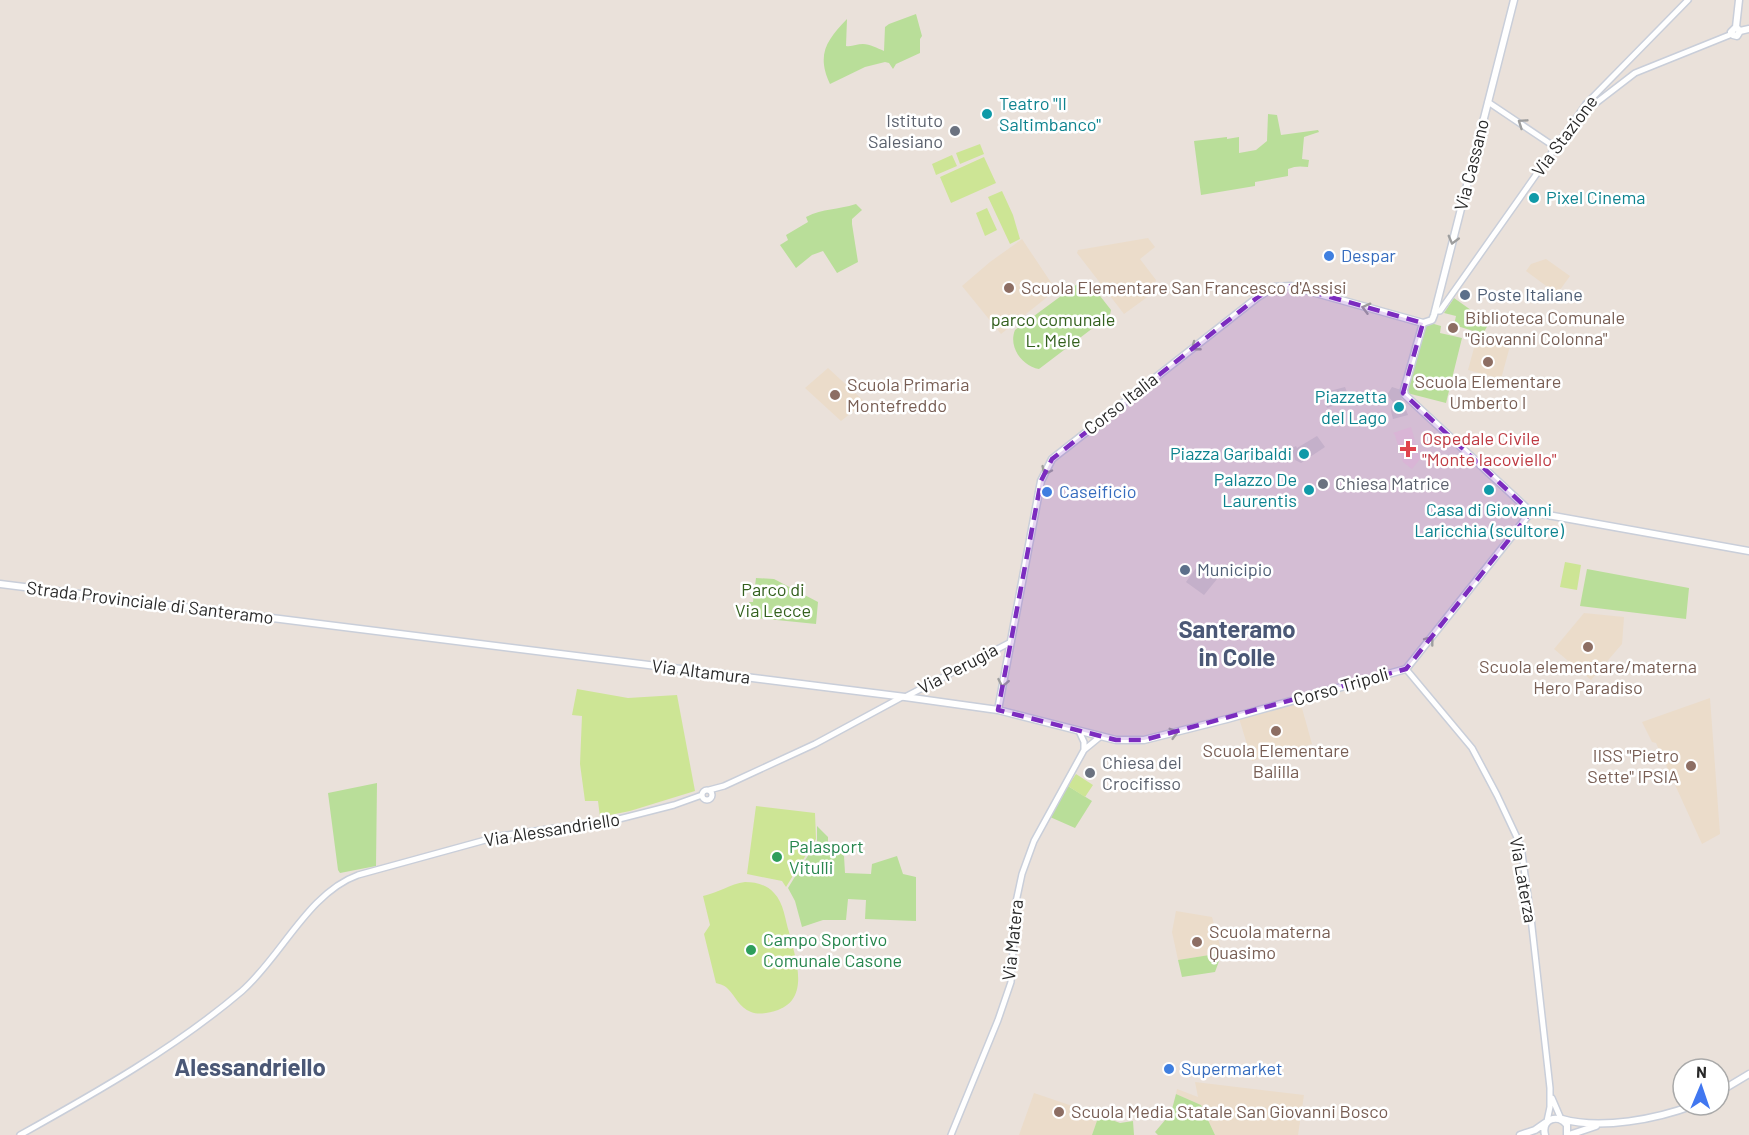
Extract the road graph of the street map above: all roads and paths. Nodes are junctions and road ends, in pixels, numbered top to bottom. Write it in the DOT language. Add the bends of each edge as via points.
graph roads {
  1 [pos="1514,0"];
  2 [pos="1688,0"];
  3 [pos="1739,0"];
  4 [pos="1738,29"];
  5 [pos="1749,29"];
  6 [pos="1732,34"];
  7 [pos="1488,102"];
  8 [pos="1586,104"];
  9 [pos="1555,147"];
  10 [pos="1435,311"];
  11 [pos="1423,323"];
  12 [pos="1530,512"];
  13 [pos="1749,551"];
  14 [pos="0,584"];
  15 [pos="299,622"];
  16 [pos="1011,642"];
  17 [pos="1407,669"];
  18 [pos="903,697"];
  19 [pos="998,710"];
  20 [pos="1079,731"];
  21 [pos="1092,734"];
  22 [pos="1101,736"];
  23 [pos="1084,749"];
  24 [pos="711,793"];
  25 [pos="702,796"];
  26 [pos="1749,1074"];
  27 [pos="1731,1085"];
  28 [pos="1550,1088"];
  29 [pos="1671,1112"];
  30 [pos="1562,1119"];
  31 [pos="1546,1122"];
  32 [pos="1611,1123"];
  33 [pos="20,1135"];
  34 [pos="951,1135"];
  35 [pos="1520,1135"];
  36 [pos="1545,1135"];
  37 [pos="1568,1135"];
  1 -- 7 [label="main road, Via Cassano"];
  2 -- 8 [label="street, Via Stazione"];
  3 -- 4 [label="main road"];
  4 -- 5 [label="main road"];
  4 -- 6 [label="main road" via="1737,36"];
  6 -- 8 [label="street" via="1635,73 1596,103"];
  9 -- 7 [label="street, one-way"];
  7 -- 10 [label="main road, Via Cassano, one-way"];
  8 -- 9 [label="street, Via Stazione"];
  9 -- 10 [label="street, Via Stazione" via="1440,311"];
  10 -- 11 [label="main road" via="1433,318"];
  11 -- 12 [label="main road" via="1404,390 1408,399"];
  11 -- 16 [label="main road, Corso Italia, one-way" via="1291,286 1274,287 1258,297 1052,459 1041,481"];
  12 -- 13 [label="main road"];
  17 -- 12 [label="main road, Corso Tripoli, one-way"];
  14 -- 15 [label="main road, Strada Provinciale di Santeramo"];
  15 -- 18 [label="main road, Via Altamura"];
  16 -- 18 [label="street, Via Perugia"];
  16 -- 19 [label="main road, Corso Italia, one-way"];
  22 -- 17 [label="main road, Corso Tripoli, one-way" via="1116,740 1164,736"];
  17 -- 28 [label="street, Via Laterza" via="1472,748 1521,846"];
  18 -- 19 [label="main road, Via Altamura"];
  18 -- 24 [label="street, Via Alessandriello"];
  19 -- 20 [label="main road, Via Altamura"];
  20 -- 21 [label="main road, Via Altamura"];
  20 -- 23 [label="street"];
  21 -- 22 [label="main road, Via Altamura"];
  21 -- 23 [label="street, Via Matera"];
  22 -- 23 [label="street"];
  23 -- 34 [label="street, Via Matera" via="1036,834 1024,867 1015,906 1011,982"];
  24 -- 25 [label="street, Via Alessandriello" via="705,791"];
  24 -- 25 [label="street, Via Alessandriello" via="709,800"];
  25 -- 33 [label="street, Via Alessandriello" via="606,822 493,838 346,880 319,903 254,979 226,1004 113,1083"];
  26 -- 27 [label="main road"];
  28 -- 30 [label="street"];
  28 -- 31 [label="street"];
  29 -- 32 [label="main road"];
  30 -- 31 [label="main road"];
  30 -- 32 [label="main road"];
  30 -- 37 [label="main road"];
  31 -- 35 [label="main road"];
  31 -- 36 [label="main road"];
  32 -- 37 [label="main road"];
}
